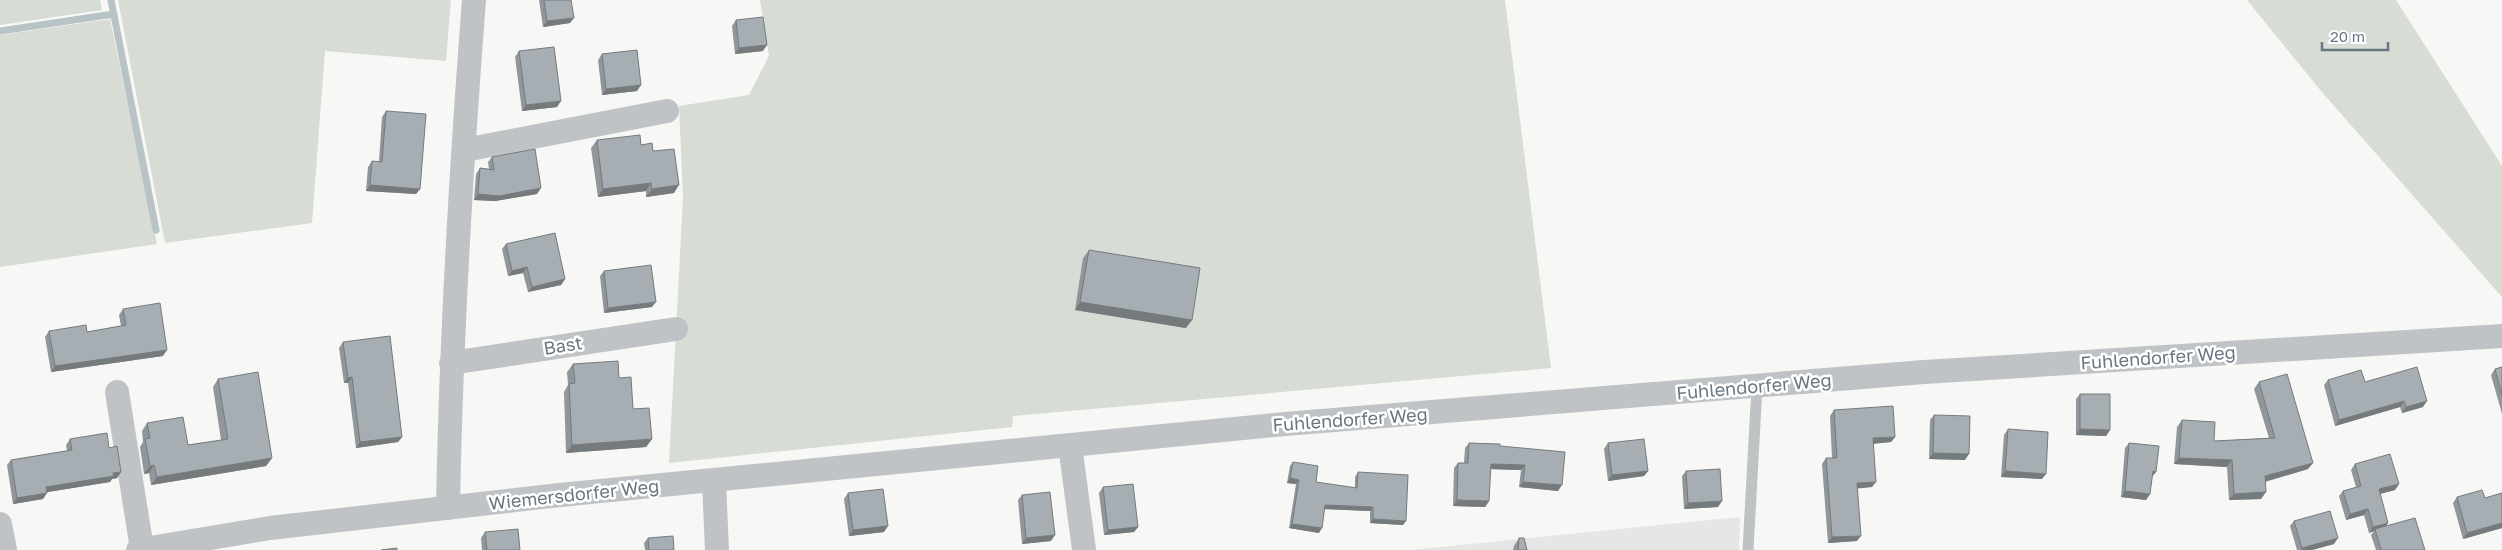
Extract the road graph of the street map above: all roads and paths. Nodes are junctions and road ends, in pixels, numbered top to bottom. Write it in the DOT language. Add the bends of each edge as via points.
graph roads {
  1 [pos="474,0"];
  2 [pos="667,111"];
  3 [pos="465,150"];
  4 [pos="676,329"];
  5 [pos="2502,336"];
  6 [pos="451,363"];
  7 [pos="1757,387"];
  8 [pos="117,392"];
  9 [pos="1070,446"];
  10 [pos="1007,450"];
  11 [pos="714,482"];
  12 [pos="448,508"];
  13 [pos="0,524"];
  14 [pos="142,549"];
  15 [pos="4,550"];
  16 [pos="138,550"];
  17 [pos="717,550"];
  18 [pos="1084,550"];
  19 [pos="1748,550"];
  1 -- 3 [label="street"];
  2 -- 3 [label="street"];
  3 -- 6 [label="street"];
  4 -- 6 [label="street, Bast"];
  5 -- 7 [label="street, Fuhlendorfer Weg" via="1924,372"];
  6 -- 12 [label="street"];
  7 -- 9 [label="street, Fuhlendorfer Weg" via="1285,424"];
  7 -- 19 [label="lane"];
  8 -- 14 [label="street"];
  9 -- 10 [label="street, Fuhlendorfer Weg"];
  9 -- 18 [label="street"];
  10 -- 11 [label="street, Wiemersdorfer Weg"];
  11 -- 12 [label="street, Wiemersdorfer Weg"];
  11 -- 17 [label="street"];
  12 -- 14 [label="street, Wiemersdorfer Weg" via="270,528"];
  13 -- 15 [label="street"];
  14 -- 16 [label="street, Wiemersdorfer Weg"];
}
